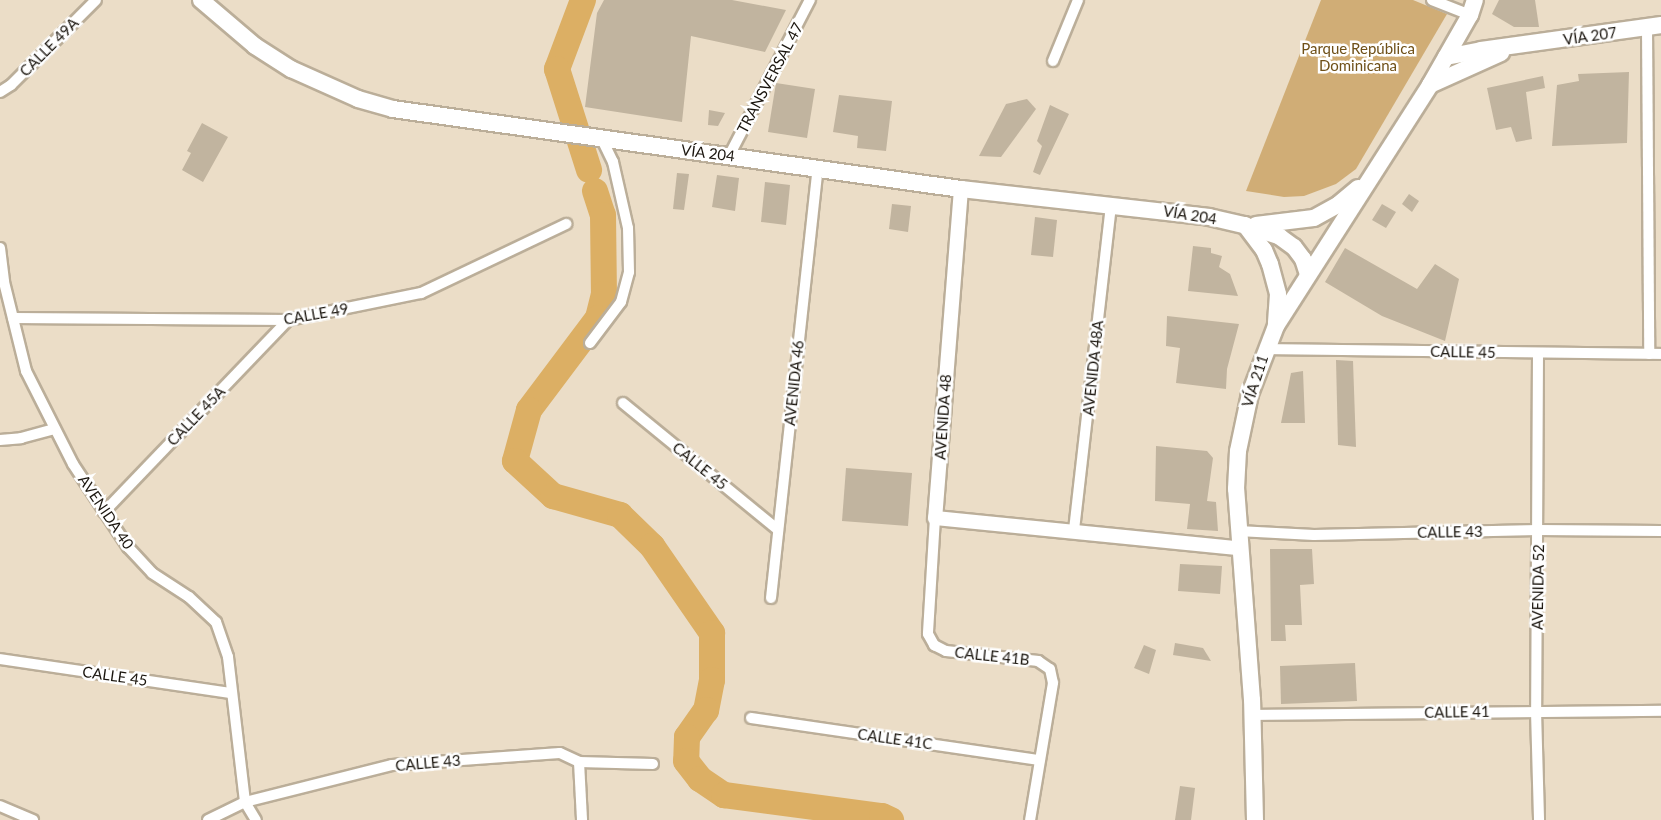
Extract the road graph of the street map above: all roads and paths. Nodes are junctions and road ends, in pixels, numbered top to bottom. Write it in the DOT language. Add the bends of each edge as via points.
graph roads {
  1 [pos="96,0"];
  2 [pos="201,0"];
  3 [pos="810,0"];
  4 [pos="1078,0"];
  5 [pos="1432,0"];
  6 [pos="1473,8"];
  7 [pos="1654,26"];
  8 [pos="1519,46"];
  9 [pos="1446,57"];
  10 [pos="1053,61"];
  11 [pos="1430,84"];
  12 [pos="0,92"];
  13 [pos="597,138"];
  14 [pos="729,156"];
  15 [pos="818,168"];
  16 [pos="1649,170"];
  17 [pos="1661,170"];
  18 [pos="1376,171"];
  19 [pos="960,189"];
  20 [pos="1111,206"];
  21 [pos="566,224"];
  22 [pos="1244,225"];
  23 [pos="0,248"];
  24 [pos="1308,274"];
  25 [pos="2,282"];
  26 [pos="13,318"];
  27 [pos="288,320"];
  28 [pos="1276,326"];
  29 [pos="590,343"];
  30 [pos="1266,349"];
  31 [pos="1538,354"];
  32 [pos="1648,354"];
  33 [pos="1661,354"];
  34 [pos="623,403"];
  35 [pos="55,429"];
  36 [pos="0,440"];
  37 [pos="104,512"];
  38 [pos="935,518"];
  39 [pos="777,529"];
  40 [pos="1074,530"];
  41 [pos="1538,530"];
  42 [pos="1238,531"];
  43 [pos="1661,531"];
  44 [pos="1238,548"];
  45 [pos="771,598"];
  46 [pos="934,645"];
  47 [pos="0,659"];
  48 [pos="231,693"];
  49 [pos="1536,711"];
  50 [pos="1661,711"];
  51 [pos="1252,715"];
  52 [pos="751,718"];
  53 [pos="1038,760"];
  54 [pos="579,762"];
  55 [pos="653,764"];
  56 [pos="245,802"];
  57 [pos="0,806"];
  58 [pos="33,820"];
  59 [pos="208,820"];
  60 [pos="256,820"];
  61 [pos="582,820"];
  62 [pos="1030,820"];
  63 [pos="1255,820"];
  64 [pos="1539,820"];
  1 -- 12 [label="street, CALLE 49A"];
  2 -- 13 [label="main road, VÍA 204" via="255,46 291,69 358,99 452,119"];
  3 -- 14 [label="street, TRANSVERSAL 47"];
  4 -- 10 [label="street"];
  5 -- 6 [label="street"];
  6 -- 9 [label="main road, VÍA 211"];
  7 -- 8 [label="main road, VÍA 207"];
  7 -- 16 [label="street"];
  8 -- 9 [label="main road, VÍA 207"];
  8 -- 11 [label="main road, VÍA 207"];
  9 -- 11 [label="main road, VÍA 211"];
  11 -- 18 [label="main road, VÍA 211"];
  13 -- 14 [label="main road, VÍA 204"];
  13 -- 29 [label="street" via="613,162 628,228 629,272 621,302"];
  14 -- 15 [label="main road, VÍA 204"];
  15 -- 19 [label="main road, VÍA 204"];
  15 -- 39 [label="street, AVENIDA 46"];
  16 -- 17 [label="street"];
  16 -- 32 [label="street"];
  18 -- 22 [label="main road" via="1339,204 1314,218"];
  18 -- 24 [label="main road, VÍA 211"];
  19 -- 20 [label="main road, VÍA 204"];
  19 -- 38 [label="street, AVENIDA 48"];
  20 -- 22 [label="main road, VÍA 204" via="1175,212"];
  20 -- 40 [label="street, AVENIDA 48A"];
  21 -- 27 [label="street, CALLE 49" via="421,293"];
  22 -- 24 [label="main road, VÍA 204" via="1280,237 1294,247"];
  22 -- 28 [label="main road" via="1264,249 1275,279"];
  23 -- 25 [label="street, AVENIDA 40"];
  24 -- 28 [label="main road, VÍA 211"];
  25 -- 26 [label="street, AVENIDA 40"];
  26 -- 27 [label="street, CALLE 49"];
  26 -- 35 [label="street, AVENIDA 40" via="26,371"];
  27 -- 37 [label="street, CALLE 45A"];
  28 -- 30 [label="main road, VÍA 211"];
  30 -- 31 [label="street, CALLE 45"];
  30 -- 42 [label="main road, VÍA 211" via="1250,394 1238,451"];
  31 -- 32 [label="street, CALLE 45"];
  31 -- 41 [label="street, AVENIDA 52"];
  32 -- 33 [label="street, CALLE 45"];
  34 -- 39 [label="street, CALLE 45"];
  35 -- 36 [label="street"];
  35 -- 37 [label="street, AVENIDA 40"];
  37 -- 48 [label="street, AVENIDA 40" via="152,573 189,597 216,622 228,657"];
  38 -- 40 [label="street"];
  38 -- 46 [label="street, AVENIDA 48" via="928,634"];
  39 -- 45 [label="street, AVENIDA 46"];
  40 -- 44 [label="street"];
  41 -- 42 [label="street, CALLE 43" via="1314,535"];
  41 -- 43 [label="street, CALLE 43"];
  41 -- 49 [label="street, AVENIDA 52"];
  42 -- 44 [label="main road, VÍA 211"];
  44 -- 51 [label="main road, VÍA 211"];
  46 -- 53 [label="street, CALLE 41B" via="946,651 1038,661 1050,669 1053,683"];
  47 -- 48 [label="street, CALLE 45"];
  48 -- 56 [label="street, AVENIDA 40"];
  49 -- 50 [label="street, CALLE 41"];
  49 -- 51 [label="street, CALLE 41"];
  49 -- 64 [label="street, AVENIDA 52"];
  51 -- 63 [label="main road, VÍA 211"];
  52 -- 53 [label="street, CALLE 41C"];
  53 -- 62 [label="street"];
  54 -- 55 [label="street, CALLE 43"];
  54 -- 56 [label="street, CALLE 43" via="560,753 392,765"];
  54 -- 61 [label="street"];
  56 -- 59 [label="street, CALLE 43"];
  56 -- 60 [label="street, AVENIDA 40"];
  57 -- 58 [label="street"];
}
